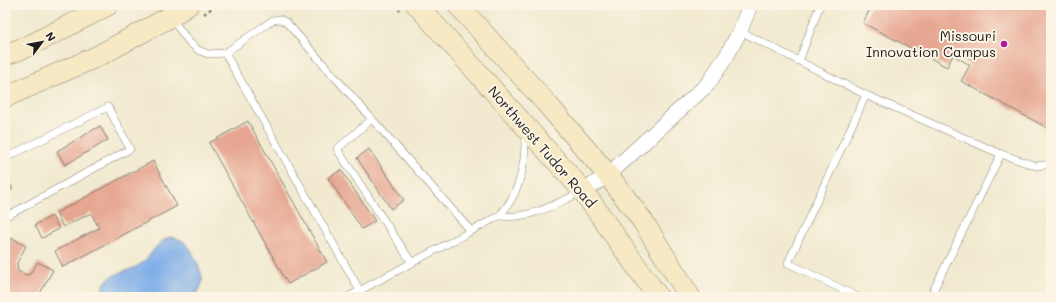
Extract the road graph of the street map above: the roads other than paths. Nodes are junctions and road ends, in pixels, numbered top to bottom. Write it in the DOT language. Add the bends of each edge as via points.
graph roads {
  1 [pos="188,5"];
  2 [pos="417,5"];
  3 [pos="458,5"];
  4 [pos="750,5"];
  5 [pos="820,5"];
  6 [pos="96,8"];
  7 [pos="170,17"];
  8 [pos="740,31"];
  9 [pos="225,53"];
  10 [pos="5,55"];
  11 [pos="799,61"];
  12 [pos="866,95"];
  13 [pos="5,97"];
  14 [pos="372,119"];
  15 [pos="525,125"];
  16 [pos="1001,154"];
  17 [pos="5,158"];
  18 [pos="1051,164"];
  19 [pos="608,176"];
  20 [pos="583,191"];
  21 [pos="499,216"];
  22 [pos="5,217"];
  23 [pos="471,231"];
  24 [pos="412,263"];
  25 [pos="360,291"];
  26 [pos="348,297"];
  27 [pos="658,297"];
  28 [pos="690,297"];
  29 [pos="858,297"];
  30 [pos="930,297"];
  1 -- 7 [label="street"];
  2 -- 15 [label="street, Northwest Tudor Road"];
  3 -- 19 [label="street"];
  4 -- 8 [label="street"];
  5 -- 11 [label="lane"];
  6 -- 10 [label="street" via="31,45"];
  7 -- 9 [label="lane" via="198,50 208,54"];
  7 -- 13 [label="street" via="98,56"];
  8 -- 11 [label="lane"];
  8 -- 19 [label="street" via="707,86"];
  9 -- 14 [label="lane" via="273,20 280,19 287,23"];
  9 -- 25 [label="lane"];
  11 -- 12 [label="lane"];
  12 -- 16 [label="lane"];
  12 -- 29 [label="lane" via="788,263"];
  14 -- 23 [label="lane"];
  14 -- 24 [label="lane" via="337,149"];
  15 -- 20 [label="street, Northwest Tudor Road"];
  15 -- 21 [label="lane" via="519,182 509,206"];
  16 -- 18 [label="lane" via="1036,166"];
  16 -- 30 [label="lane"];
  17 -- 22 [label="lane" via="108,107 130,149"];
  19 -- 20 [label="street"];
  19 -- 28 [label="street" via="642,220"];
  20 -- 21 [label="lane" via="529,215"];
  20 -- 27 [label="street, Northwest Tudor Road"];
  21 -- 23 [label="lane"];
  23 -- 24 [label="lane"];
  24 -- 25 [label="lane"];
  25 -- 26 [label="lane"];
}
